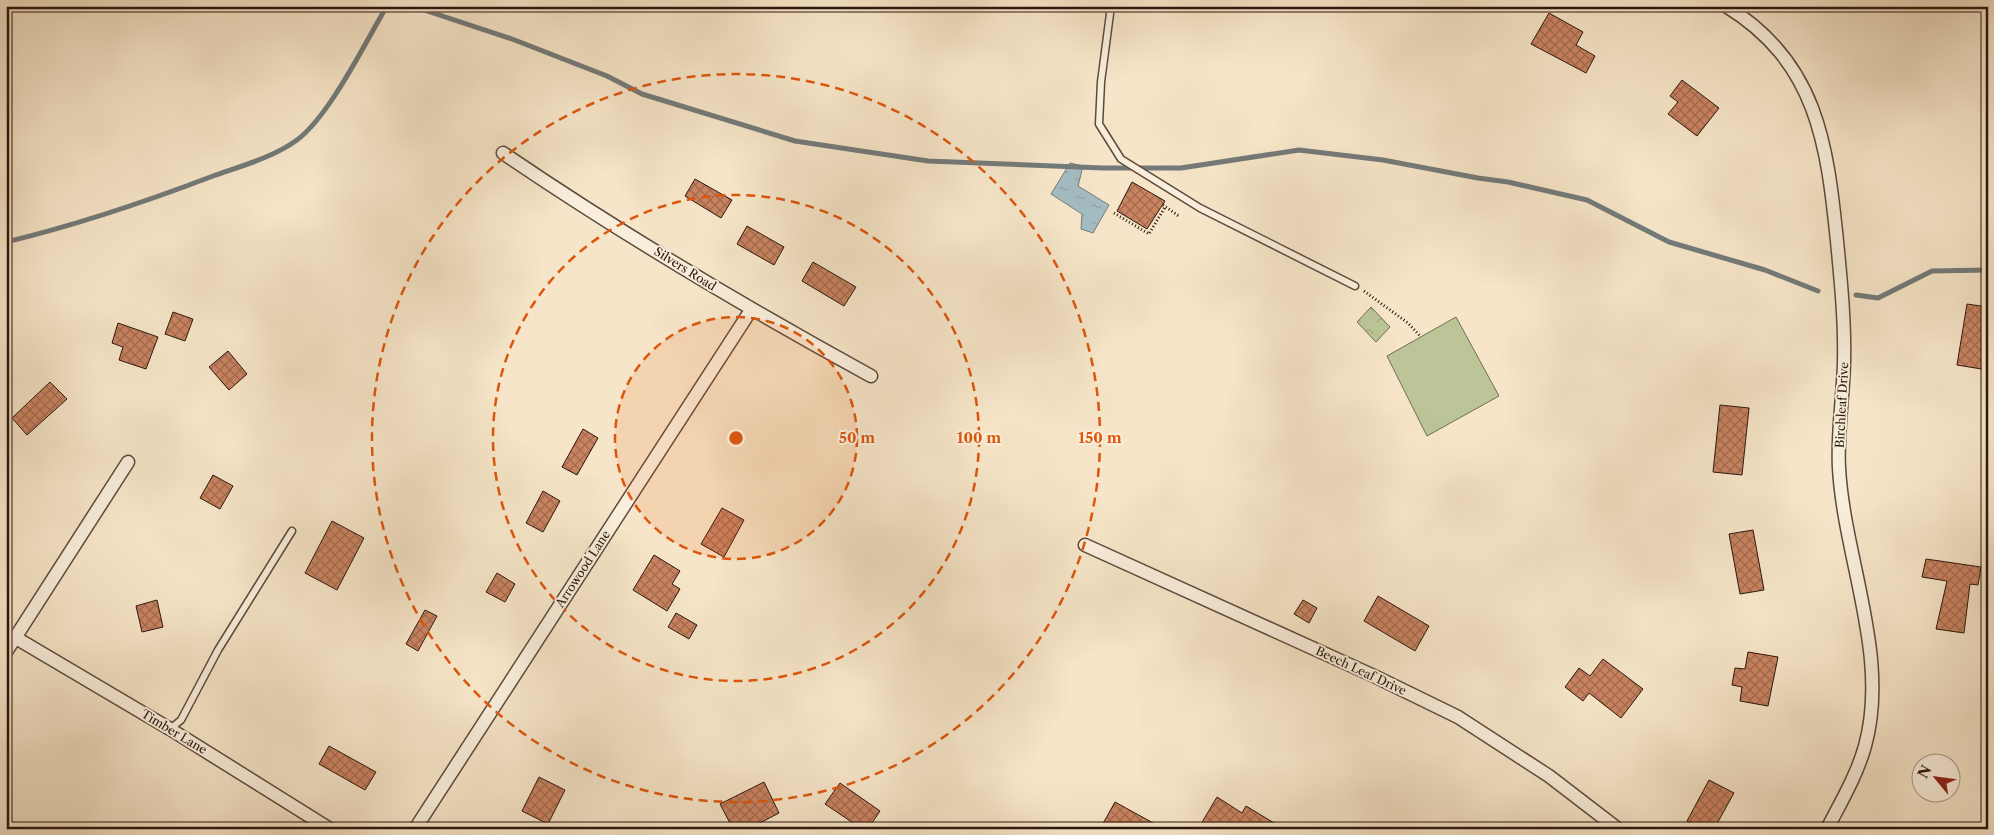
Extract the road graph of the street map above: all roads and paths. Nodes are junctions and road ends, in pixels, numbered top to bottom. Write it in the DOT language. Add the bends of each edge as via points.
graph roads {
  1 [pos="1110,6"];
  2 [pos="1726,6"];
  3 [pos="503,153"];
  4 [pos="1114,213"];
  5 [pos="1180,216"];
  6 [pos="1355,286"];
  7 [pos="750,310"];
  8 [pos="1421,337"];
  9 [pos="871,376"];
  10 [pos="128,462"];
  11 [pos="292,531"];
  12 [pos="1085,545"];
  13 [pos="16,638"];
  14 [pos="6,652"];
  15 [pos="170,729"];
  16 [pos="330,829"];
  17 [pos="415,829"];
  18 [pos="1618,829"];
  19 [pos="1827,829"];
  1 -- 6 [label="lane" via="1099,124 1121,160 1200,208"];
  2 -- 19 [label="street, Birchleaf Drive" via="1754,25 1777,48 1808,95 1822,140 1834,216 1844,338 1838,468 1868,641 1872,699 1869,732 1862,758"];
  3 -- 7 [label="street, Silvers Road"];
  4 -- 5 [label="path" via="1149,234 1164,206"];
  6 -- 8 [label="path" via="1394,312"];
  7 -- 9 [label="street, Silvers Road"];
  7 -- 17 [label="street, Arrowood Lane"];
  10 -- 13 [label="street"];
  11 -- 15 [label="lane" via="218,650 181,720"];
  12 -- 18 [label="street, Beech Leaf Drive" via="1458,717 1549,776"];
  13 -- 14 [label="street"];
  13 -- 15 [label="street, Timber Lane"];
  15 -- 16 [label="street, Timber Lane"];
}
